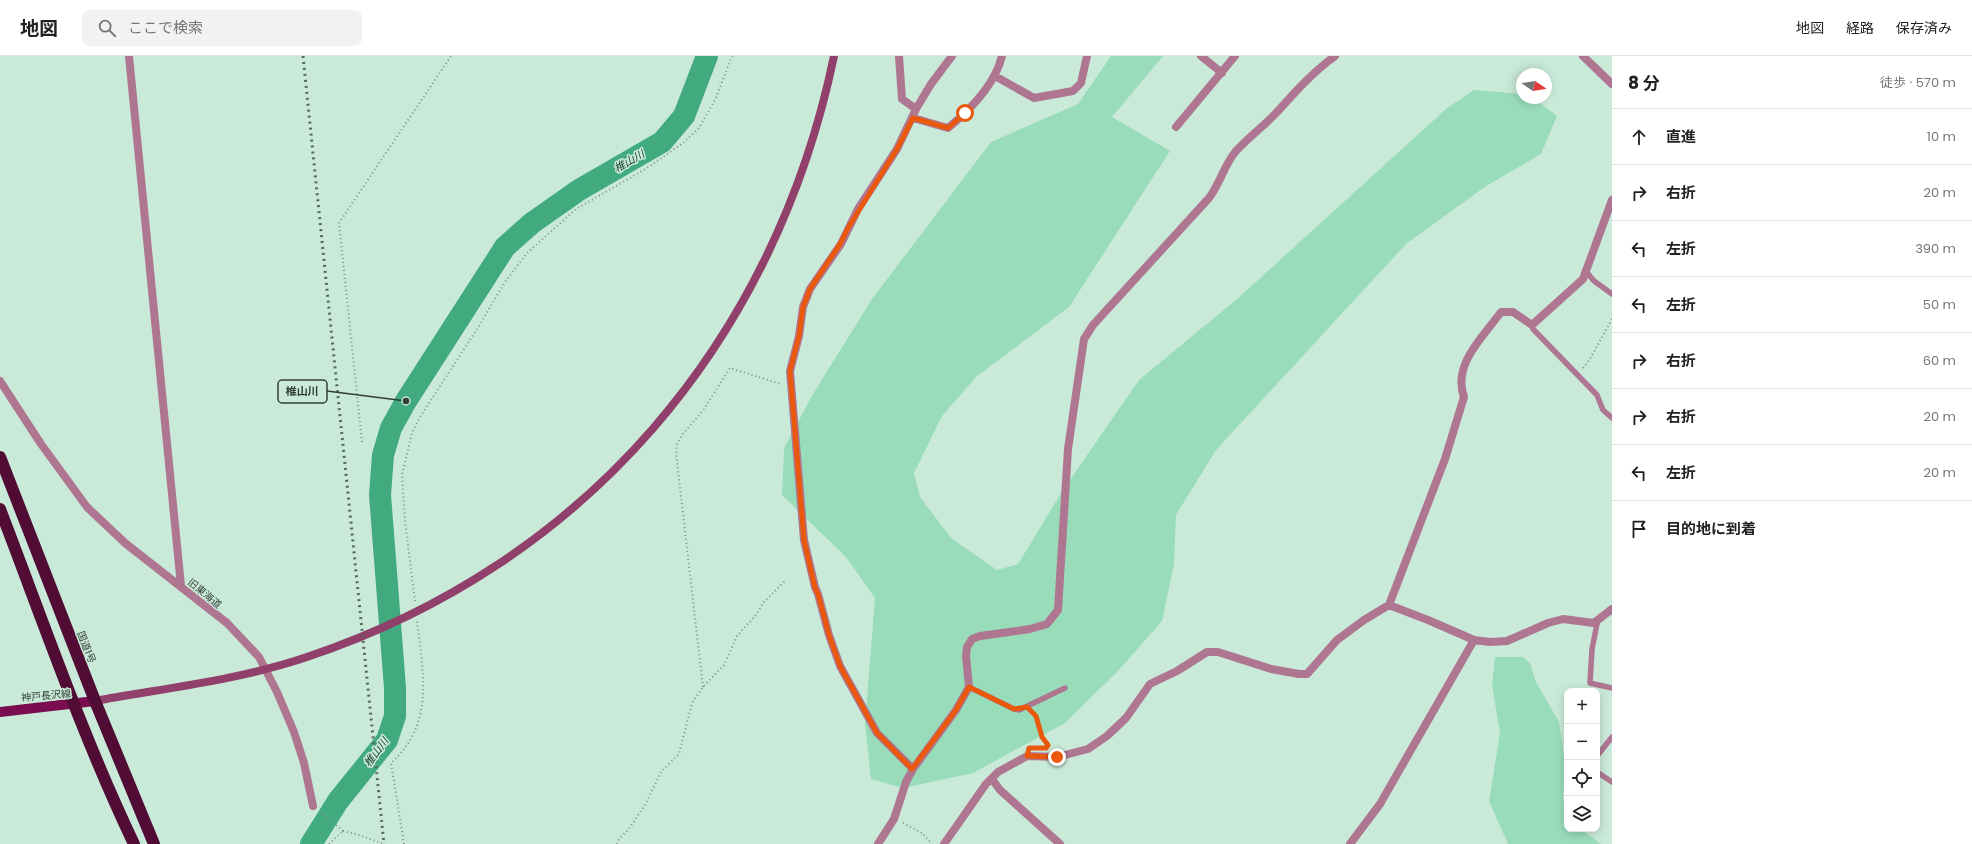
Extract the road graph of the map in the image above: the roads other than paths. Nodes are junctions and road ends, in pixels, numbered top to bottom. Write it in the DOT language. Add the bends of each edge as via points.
graph roads {
  1 [pos="129,56"];
  2 [pos="834,56"];
  3 [pos="899,56"];
  4 [pos="952,56"];
  5 [pos="1002,56"];
  6 [pos="1088,56"];
  7 [pos="1201,56"];
  8 [pos="1235,56"];
  9 [pos="1335,56"];
  10 [pos="1583,56"];
  11 [pos="1222,73"];
  12 [pos="995,76"];
  13 [pos="1612,84"];
  14 [pos="916,109"];
  15 [pos="913,118"];
  16 [pos="1176,127"];
  17 [pos="1612,200"];
  18 [pos="1585,270"];
  19 [pos="1612,294"];
  20 [pos="1532,324"];
  21 [pos="0,381"];
  22 [pos="1612,418"];
  23 [pos="0,457"];
  24 [pos="0,509"];
  25 [pos="181,586"];
  26 [pos="1389,606"];
  27 [pos="1612,609"];
  28 [pos="1598,619"];
  29 [pos="1474,640"];
  30 [pos="969,687"];
  31 [pos="1065,688"];
  32 [pos="1612,688"];
  33 [pos="95,701"];
  34 [pos="74,704"];
  35 [pos="0,712"];
  36 [pos="1612,737"];
  37 [pos="1600,752"];
  38 [pos="912,769"];
  39 [pos="1600,774"];
  40 [pos="992,779"];
  41 [pos="1612,782"];
  42 [pos="313,806"];
  43 [pos="134,844"];
  44 [pos="154,844"];
  45 [pos="878,844"];
  46 [pos="944,844"];
  47 [pos="1060,844"];
  48 [pos="1350,844"];
  1 -- 25 [label="street"];
  2 -- 33 [label="street" via="814,136 784,221 736,314 702,367 665,416 608,476 559,520 481,575 419,610 307,657 253,672"];
  3 -- 14 [label="street" via="902,99"];
  4 -- 14 [label="street"];
  5 -- 12 [label="street"];
  6 -- 12 [label="street" via="1081,83 1073,91 1034,98"];
  7 -- 11 [label="street"];
  8 -- 11 [label="street"];
  9 -- 30 [label="street" via="1296,89 1278,111 1236,151 1215,191 1088,332 1082,350 1068,449 1058,610 1047,624 972,639 967,647 966,656"];
  10 -- 13 [label="street"];
  11 -- 16 [label="street"];
  12 -- 15 [label="street" via="965,113 948,128"];
  14 -- 15 [label="street"];
  15 -- 38 [label="street" via="897,149 858,209 840,244 806,298 790,371 804,540 829,635 840,666 877,733"];
  17 -- 18 [label="street"];
  18 -- 19 [label="lane"];
  18 -- 20 [label="street" via="1583,279"];
  20 -- 22 [label="lane" via="1596,395 1603,410"];
  20 -- 26 [label="street" via="1513,312 1502,312 1465,361 1462,390 1464,397 1450,442"];
  21 -- 25 [label="street, 旧東海道" via="41,444 87,507 125,543"];
  23 -- 33 [label="highway, 国道1号"];
  24 -- 34 [label="highway"];
  25 -- 42 [label="street, 旧東海道" via="227,623 259,656 294,732"];
  26 -- 29 [label="street"];
  26 -- 40 [label="street" via="1337,640 1307,674 1271,669 1218,652 1207,652 1150,684 1126,718 1088,749 1057,757 1027,756 998,772"];
  27 -- 28 [label="street"];
  28 -- 29 [label="street" via="1594,623 1563,619 1500,642"];
  28 -- 32 [label="lane" via="1592,649 1590,682"];
  29 -- 48 [label="street" via="1380,804"];
  30 -- 31 [label="lane" via="1014,709 1027,707"];
  30 -- 38 [label="street" via="956,710"];
  33 -- 34 [label="main road, 神戸長沢線"];
  33 -- 44 [label="highway, 国道1号"];
  34 -- 35 [label="main road, 神戸長沢線"];
  34 -- 43 [label="highway"];
  36 -- 37 [label="lane"];
  38 -- 45 [label="street" via="894,819"];
  39 -- 41 [label="lane"];
  40 -- 46 [label="street"];
  40 -- 47 [label="street" via="1000,790"];
}
